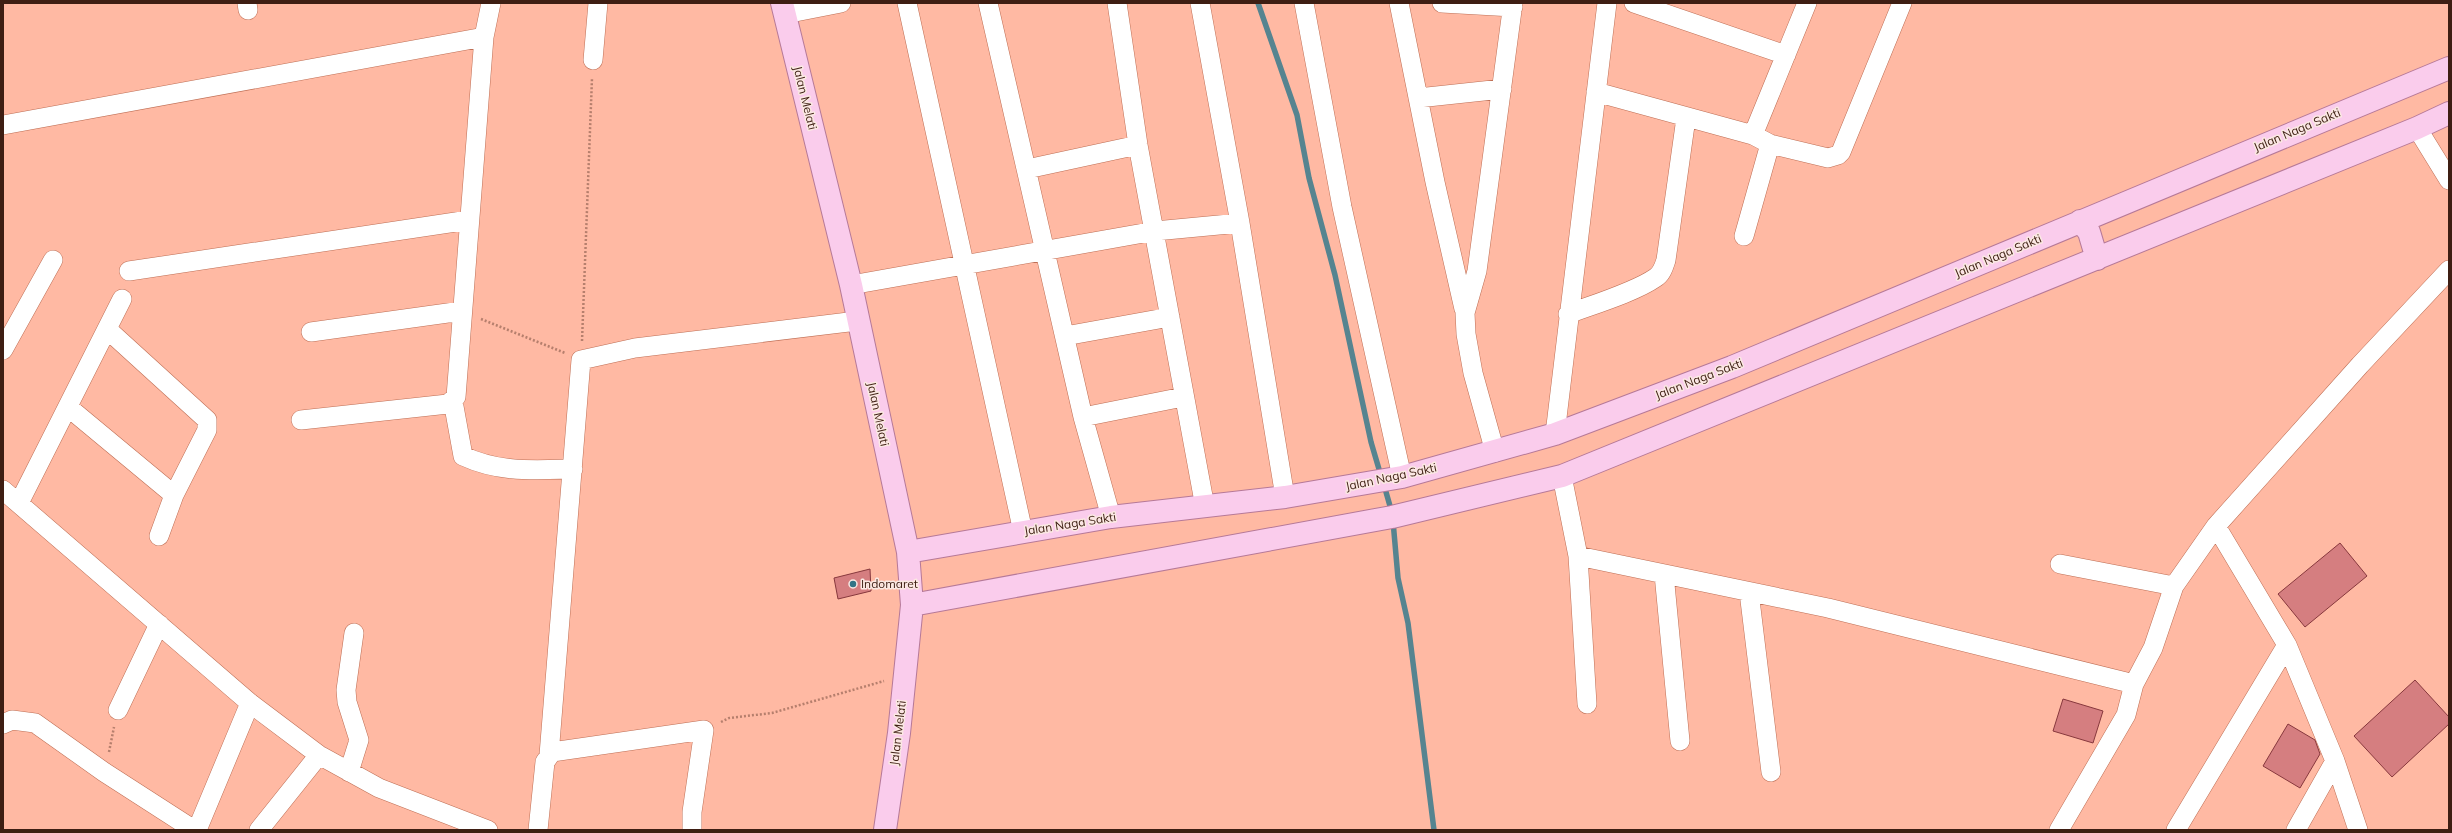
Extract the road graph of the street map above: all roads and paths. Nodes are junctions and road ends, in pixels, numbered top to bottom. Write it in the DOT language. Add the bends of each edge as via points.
graph roads {
  1 [pos="491,3"];
  2 [pos="598,3"];
  3 [pos="841,3"];
  4 [pos="907,3"];
  5 [pos="988,3"];
  6 [pos="1117,3"];
  7 [pos="1200,3"];
  8 [pos="1304,3"];
  9 [pos="1399,3"];
  10 [pos="1442,3"];
  11 [pos="1607,3"];
  12 [pos="1634,3"];
  13 [pos="1807,3"];
  14 [pos="1902,3"];
  15 [pos="1513,5"];
  16 [pos="784,9"];
  17 [pos="484,37"];
  18 [pos="1786,55"];
  19 [pos="593,60"];
  20 [pos="2449,68"];
  21 [pos="1502,89"];
  22 [pos="1596,92"];
  23 [pos="1418,98"];
  24 [pos="2449,113"];
  25 [pos="1686,118"];
  26 [pos="3,126"];
  27 [pos="2417,128"];
  28 [pos="1753,135"];
  29 [pos="1770,144"];
  30 [pos="1138,145"];
  31 [pos="1027,169"];
  32 [pos="2449,180"];
  33 [pos="469,220"];
  34 [pos="2080,221"];
  35 [pos="1240,224"];
  36 [pos="1155,231"];
  37 [pos="1744,236"];
  38 [pos="1045,249"];
  39 [pos="2097,259"];
  40 [pos="53,260"];
  41 [pos="964,266"];
  42 [pos="2449,270"];
  43 [pos="129,271"];
  44 [pos="851,285"];
  45 [pos="122,299"];
  46 [pos="462,311"];
  47 [pos="1465,313"];
  48 [pos="1568,314"];
  49 [pos="1170,318"];
  50 [pos="857,321"];
  51 [pos="107,329"];
  52 [pos="311,332"];
  53 [pos="1065,336"];
  54 [pos="3,350"];
  55 [pos="581,360"];
  56 [pos="1183,397"];
  57 [pos="453,401"];
  58 [pos="68,407"];
  59 [pos="1083,417"];
  60 [pos="301,420"];
  61 [pos="1555,434"];
  62 [pos="1495,452"];
  63 [pos="573,469"];
  64 [pos="1562,476"];
  65 [pos="1402,477"];
  66 [pos="3,490"];
  67 [pos="174,495"];
  68 [pos="1285,497"];
  69 [pos="19,503"];
  70 [pos="1205,507"];
  71 [pos="1111,517"];
  72 [pos="2216,526"];
  73 [pos="1024,532"];
  74 [pos="159,536"];
  75 [pos="908,552"];
  76 [pos="1578,556"];
  77 [pos="2060,564"];
  78 [pos="1664,574"];
  79 [pos="2174,586"];
  80 [pos="1749,592"];
  81 [pos="912,605"];
  82 [pos="159,624"];
  83 [pos="354,633"];
  84 [pos="2286,645"];
  85 [pos="905,675"];
  86 [pos="2134,684"];
  87 [pos="250,703"];
  88 [pos="1587,704"];
  89 [pos="118,710"];
  90 [pos="3,724"];
  91 [pos="704,730"];
  92 [pos="1680,741"];
  93 [pos="319,755"];
  94 [pos="549,755"];
  95 [pos="2335,761"];
  96 [pos="104,772"];
  97 [pos="349,772"];
  98 [pos="1771,772"];
  99 [pos="194,830"];
  100 [pos="197,830"];
  101 [pos="259,830"];
  102 [pos="488,830"];
  103 [pos="538,830"];
  104 [pos="692,830"];
  105 [pos="885,830"];
  106 [pos="2059,830"];
  107 [pos="2176,830"];
  108 [pos="2296,830"];
  109 [pos="2358,830"];
  1 -- 17 [label="street"];
  2 -- 19 [label="street"];
  3 -- 16 [label="street"];
  4 -- 41 [label="street"];
  5 -- 31 [label="street"];
  6 -- 30 [label="street"];
  7 -- 35 [label="street"];
  8 -- 65 [label="street" via="1342,207"];
  9 -- 23 [label="street"];
  10 -- 15 [label="street"];
  11 -- 22 [label="street"];
  12 -- 18 [label="street"];
  13 -- 18 [label="street"];
  14 -- 29 [label="street" via="1838,155 1828,158"];
  15 -- 21 [label="street"];
  16 -- 44 [label="main road, Jalan Melati"];
  17 -- 26 [label="street"];
  17 -- 33 [label="street"];
  18 -- 28 [label="street"];
  19 -- 55 [label="path"];
  20 -- 34 [label="main road, Jalan Naga Sakti"];
  21 -- 23 [label="street"];
  21 -- 47 [label="street" via="1477,271"];
  22 -- 25 [label="street"];
  22 -- 48 [label="street"];
  23 -- 47 [label="street"];
  24 -- 27 [label="main road"];
  25 -- 28 [label="street"];
  25 -- 48 [label="street" via="1666,260 1660,273 1655,278 1622,293"];
  27 -- 32 [label="street"];
  27 -- 39 [label="main road"];
  28 -- 29 [label="street"];
  29 -- 37 [label="street"];
  30 -- 31 [label="street"];
  30 -- 36 [label="street"];
  31 -- 38 [label="street"];
  33 -- 43 [label="street"];
  33 -- 46 [label="street"];
  34 -- 39 [label="main road" via="2089,232"];
  34 -- 61 [label="main road, Jalan Naga Sakti" via="1732,367"];
  35 -- 36 [label="street"];
  35 -- 68 [label="street"];
  36 -- 38 [label="street"];
  36 -- 49 [label="street"];
  38 -- 41 [label="street"];
  38 -- 53 [label="street"];
  39 -- 64 [label="main road"];
  40 -- 54 [label="street"];
  41 -- 44 [label="street"];
  41 -- 73 [label="street"];
  42 -- 72 [label="street" via="2355,370"];
  44 -- 50 [label="main road, Jalan Melati"];
  45 -- 51 [label="street"];
  46 -- 52 [label="street"];
  46 -- 55 [label="path"];
  46 -- 57 [label="street" via="457,392"];
  47 -- 62 [label="street" via="1472,373"];
  48 -- 61 [label="street"];
  49 -- 53 [label="street"];
  49 -- 56 [label="street"];
  50 -- 55 [label="street" via="635,348"];
  50 -- 75 [label="main road, Jalan Melati"];
  51 -- 58 [label="street"];
  51 -- 67 [label="street" via="207,420 207,430"];
  53 -- 59 [label="street"];
  55 -- 63 [label="street"];
  56 -- 59 [label="street"];
  56 -- 70 [label="street"];
  57 -- 60 [label="street" via="448,404"];
  57 -- 63 [label="street" via="463,456 480,464 514,471"];
  58 -- 67 [label="street"];
  58 -- 69 [label="street"];
  59 -- 71 [label="street"];
  61 -- 62 [label="main road, Jalan Naga Sakti"];
  62 -- 65 [label="main road, Jalan Naga Sakti"];
  63 -- 94 [label="street"];
  64 -- 76 [label="street"];
  64 -- 81 [label="main road" via="1392,517"];
  65 -- 68 [label="main road, Jalan Naga Sakti"];
  66 -- 69 [label="street"];
  67 -- 74 [label="street"];
  68 -- 70 [label="main road, Jalan Naga Sakti"];
  69 -- 82 [label="street"];
  70 -- 71 [label="main road, Jalan Naga Sakti"];
  71 -- 73 [label="main road, Jalan Naga Sakti"];
  72 -- 79 [label="street"];
  72 -- 84 [label="street"];
  73 -- 75 [label="main road, Jalan Naga Sakti"];
  75 -- 81 [label="main road, Jalan Melati"];
  76 -- 78 [label="street"];
  76 -- 88 [label="street"];
  77 -- 79 [label="street"];
  78 -- 80 [label="street"];
  78 -- 92 [label="street"];
  79 -- 86 [label="street" via="2153,648"];
  80 -- 86 [label="street" via="1828,608"];
  80 -- 98 [label="street"];
  81 -- 85 [label="main road, Jalan Melati"];
  82 -- 87 [label="street"];
  82 -- 89 [label="street"];
  83 -- 97 [label="street" via="346,690 347,702 359,740"];
  84 -- 95 [label="street"];
  84 -- 107 [label="street"];
  85 -- 91 [label="path" via="772,713 729,718"];
  85 -- 105 [label="main road, Jalan Melati"];
  86 -- 106 [label="street" via="2126,715"];
  87 -- 93 [label="street"];
  87 -- 100 [label="street"];
  89 -- 96 [label="path"];
  90 -- 96 [label="street" via="12,720 36,723"];
  91 -- 94 [label="street" via="558,751"];
  91 -- 104 [label="street" via="692,812"];
  93 -- 97 [label="street"];
  93 -- 101 [label="street"];
  94 -- 103 [label="street" via="545,762"];
  95 -- 108 [label="street"];
  95 -- 109 [label="street"];
  96 -- 99 [label="street"];
  97 -- 102 [label="street" via="379,788"];
}
